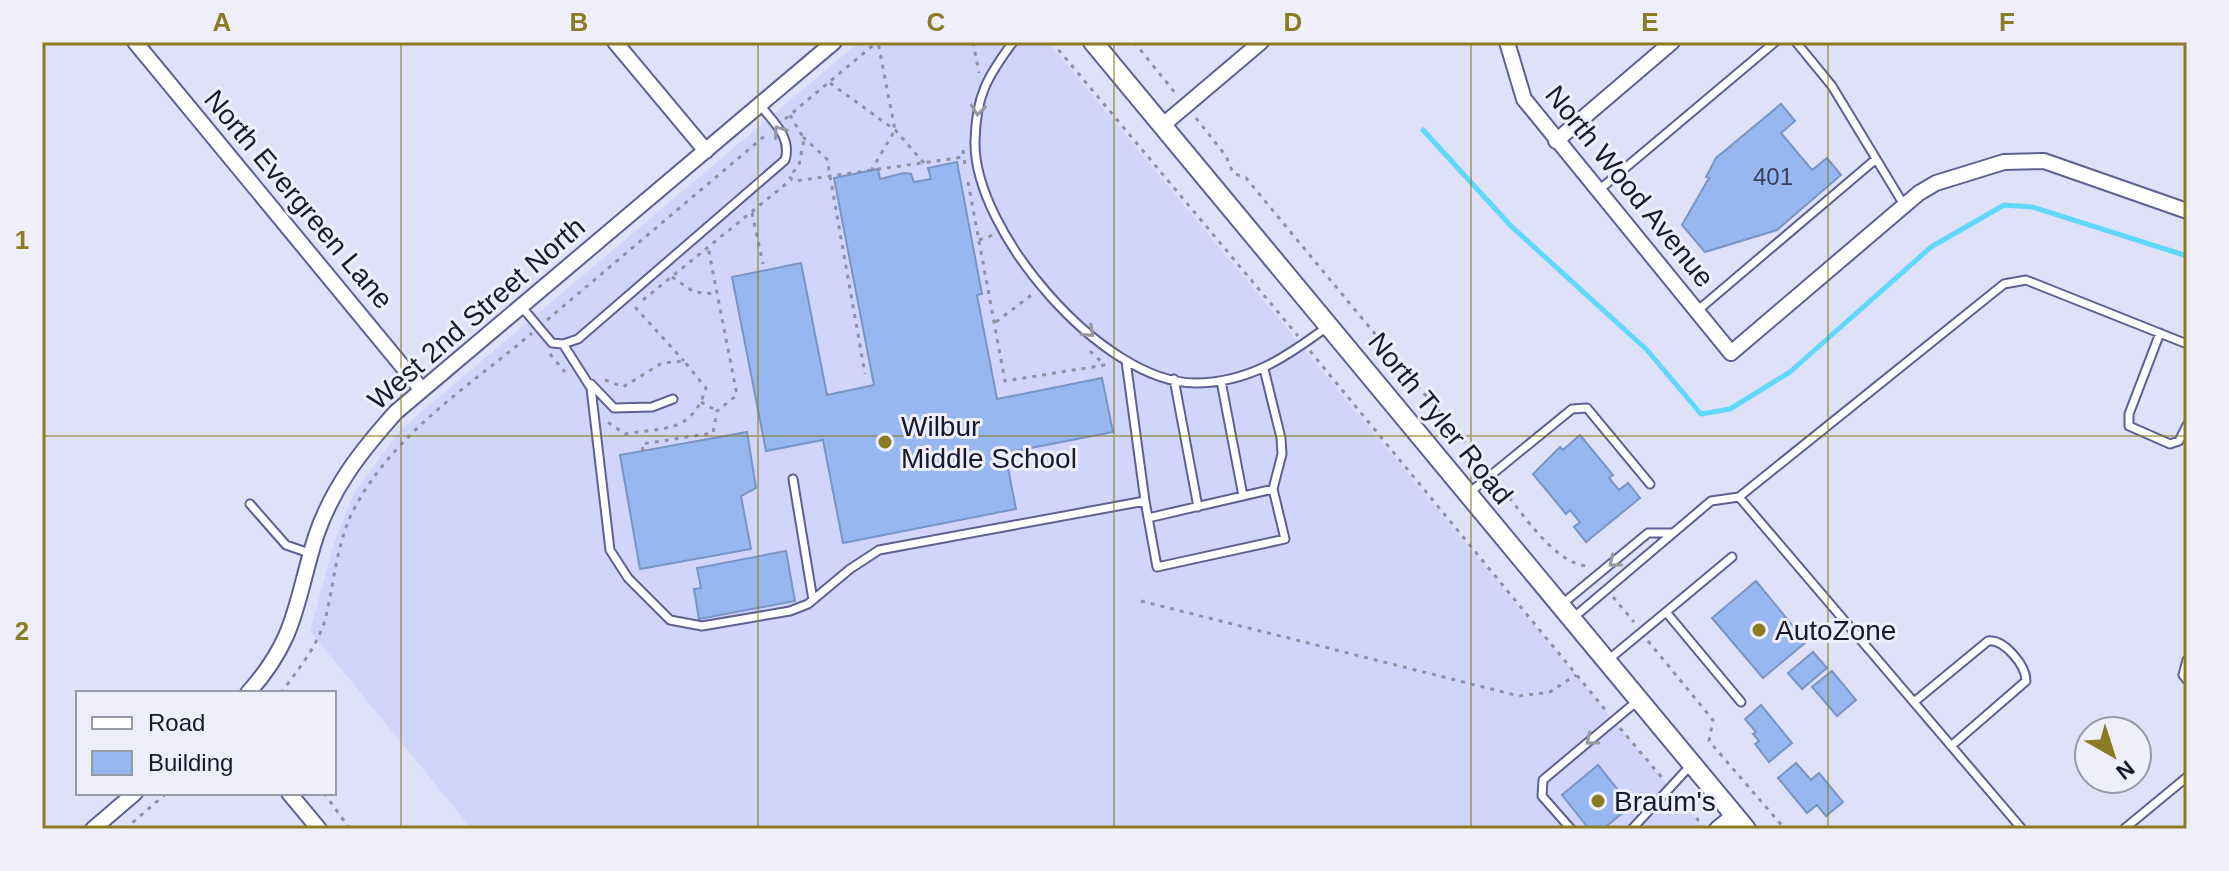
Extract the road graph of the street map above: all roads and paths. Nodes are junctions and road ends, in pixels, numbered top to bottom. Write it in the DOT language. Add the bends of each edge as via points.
graph roads {
  1 [pos="135,42"];
  2 [pos="615,42"];
  3 [pos="834,42"];
  4 [pos="878,42"];
  5 [pos="973,42"];
  6 [pos="1013,42"];
  7 [pos="1052,42"];
  8 [pos="1093,42"];
  9 [pos="1134,42"];
  10 [pos="1261,42"];
  11 [pos="1507,42"];
  12 [pos="1672,42"];
  13 [pos="1775,42"];
  14 [pos="1796,42"];
  15 [pos="979,73"];
  16 [pos="829,82"];
  17 [pos="760,105"];
  18 [pos="1186,106"];
  19 [pos="790,115"];
  20 [pos="1163,125"];
  21 [pos="895,130"];
  22 [pos="803,137"];
  23 [pos="963,141"];
  24 [pos="1556,141"];
  25 [pos="706,151"];
  26 [pos="964,157"];
  27 [pos="1876,159"];
  28 [pos="924,163"];
  29 [pos="871,171"];
  30 [pos="831,178"];
  31 [pos="792,179"];
  32 [pos="1598,192"];
  33 [pos="1904,205"];
  34 [pos="752,211"];
  35 [pos="2187,211"];
  36 [pos="996,233"];
  37 [pos="979,240"];
  38 [pos="708,247"];
  39 [pos="763,264"];
  40 [pos="672,277"];
  41 [pos="1034,293"];
  42 [pos="717,294"];
  43 [pos="521,306"];
  44 [pos="635,307"];
  45 [pos="1697,311"];
  46 [pos="625,315"];
  47 [pos="994,323"];
  48 [pos="1329,326"];
  49 [pos="532,333"];
  50 [pos="2160,333"];
  51 [pos="563,344"];
  52 [pos="1305,344"];
  53 [pos="2187,344"];
  54 [pos="684,361"];
  55 [pos="1126,361"];
  56 [pos="1105,365"];
  57 [pos="1264,369"];
  58 [pos="865,374"];
  59 [pos="568,375"];
  60 [pos="601,378"];
  61 [pos="1174,379"];
  62 [pos="587,380"];
  63 [pos="1221,381"];
  64 [pos="422,390"];
  65 [pos="673,399"];
  66 [pos="701,402"];
  67 [pos="595,407"];
  68 [pos="717,411"];
  69 [pos="2187,425"];
  70 [pos="639,431"];
  71 [pos="642,444"];
  72 [pos="643,451"];
  73 [pos="1491,475"];
  74 [pos="793,479"];
  75 [pos="1650,484"];
  76 [pos="1273,489"];
  77 [pos="1468,494"];
  78 [pos="1243,496"];
  79 [pos="1739,497"];
  80 [pos="1145,501"];
  81 [pos="250,504"];
  82 [pos="1198,507"];
  83 [pos="1148,518"];
  84 [pos="1673,533"];
  85 [pos="312,554"];
  86 [pos="1732,557"];
  87 [pos="1596,576"];
  88 [pos="1607,590"];
  89 [pos="813,600"];
  90 [pos="1141,601"];
  91 [pos="1666,612"];
  92 [pos="1566,613"];
  93 [pos="1642,632"];
  94 [pos="2187,660"];
  95 [pos="1606,662"];
  96 [pos="1576,675"];
  97 [pos="2187,680"];
  98 [pos="249,691"];
  99 [pos="1638,700"];
  100 [pos="1741,702"];
  101 [pos="1914,702"];
  102 [pos="1614,720"];
  103 [pos="1951,746"];
  104 [pos="1692,764"];
  105 [pos="2187,777"];
  106 [pos="1670,787"];
  107 [pos="133,795"];
  108 [pos="165,795"];
  109 [pos="291,795"];
  110 [pos="325,795"];
  111 [pos="1740,822"];
  112 [pos="93,829"];
  113 [pos="125,829"];
  114 [pos="319,829"];
  115 [pos="350,829"];
  116 [pos="1571,829"];
  117 [pos="1632,829"];
  118 [pos="1705,829"];
  119 [pos="1717,829"];
  120 [pos="1785,829"];
  121 [pos="2022,829"];
  122 [pos="2124,829"];
  1 -- 64 [label="street, North Evergreen Lane"];
  2 -- 25 [label="street"];
  3 -- 17 [label="street, West 2nd Street North"];
  4 -- 21 [label="path"];
  5 -- 15 [label="path"];
  6 -- 55 [label="lane, one-way" via="986,78 979,99 975,144 981,185 1019,255 1053,298"];
  7 -- 52 [label="path"];
  8 -- 20 [label="main road, North Tyler Road"];
  9 -- 18 [label="path"];
  10 -- 18 [label="street"];
  11 -- 24 [label="street, North Wood Avenue" via="1524,99"];
  12 -- 24 [label="street"];
  13 -- 32 [label="lane"];
  14 -- 27 [label="lane" via="1832,86"];
  16 -- 21 [label="path"];
  17 -- 25 [label="street, West 2nd Street North"];
  51 -- 17 [label="lane, one-way" via="578,339 785,160 785,137"];
  18 -- 20 [label="street"];
  18 -- 73 [label="path" via="1226,156 1233,173 1246,178"];
  19 -- 22 [label="path"];
  20 -- 48 [label="main road, North Tyler Road"];
  21 -- 28 [label="path"];
  21 -- 29 [label="path"];
  22 -- 30 [label="path" via="827,159"];
  22 -- 31 [label="path"];
  23 -- 26 [label="path"];
  24 -- 32 [label="street, North Wood Avenue"];
  25 -- 43 [label="street, West 2nd Street North"];
  26 -- 28 [label="path"];
  26 -- 37 [label="path"];
  27 -- 33 [label="lane"];
  27 -- 45 [label="lane"];
  28 -- 29 [label="path"];
  29 -- 30 [label="path"];
  30 -- 31 [label="path"];
  30 -- 58 [label="path"];
  31 -- 34 [label="path"];
  32 -- 45 [label="street, North Wood Avenue"];
  33 -- 35 [label="street" via="1936,183 2004,162 2044,161"];
  33 -- 45 [label="street, North Wood Avenue" via="1731,353"];
  34 -- 38 [label="path"];
  34 -- 39 [label="path"];
  36 -- 37 [label="path"];
  37 -- 47 [label="path"];
  38 -- 40 [label="path"];
  38 -- 42 [label="path"];
  40 -- 42 [label="path" via="694,292"];
  40 -- 44 [label="path"];
  41 -- 47 [label="path"];
  42 -- 68 [label="path" via="737,395"];
  43 -- 51 [label="lane" via="552,343"];
  43 -- 64 [label="street, West 2nd Street North"];
  44 -- 46 [label="path"];
  44 -- 54 [label="path"];
  47 -- 56 [label="path" via="1005,381"];
  48 -- 52 [label="lane"];
  48 -- 77 [label="main road, North Tyler Road"];
  49 -- 59 [label="path"];
  50 -- 53 [label="lane"];
  50 -- 69 [label="lane" via="2129,426 2170,444 2179,441"];
  50 -- 79 [label="lane" via="2026,280 2004,284"];
  51 -- 62 [label="lane"];
  52 -- 57 [label="lane"];
  52 -- 96 [label="path"];
  54 -- 60 [label="path" via="662,363 623,387"];
  54 -- 66 [label="path" via="706,388"];
  55 -- 61 [label="lane"];
  55 -- 80 [label="lane"];
  57 -- 63 [label="lane"];
  57 -- 76 [label="lane" via="1281,438"];
  61 -- 63 [label="lane"];
  61 -- 82 [label="lane"];
  62 -- 65 [label="lane" via="614,408 652,407"];
  62 -- 67 [label="lane"];
  63 -- 78 [label="lane"];
  64 -- 85 [label="street, West 2nd Street North" via="396,412 343,475"];
  66 -- 68 [label="path"];
  66 -- 70 [label="path" via="699,411 680,425"];
  67 -- 70 [label="path" via="625,434"];
  67 -- 89 [label="lane" via="610,550 658,611 685,626 702,626 790,611"];
  68 -- 71 [label="path" via="713,433"];
  70 -- 71 [label="path"];
  71 -- 72 [label="path"];
  73 -- 75 [label="lane" via="1572,409 1587,408"];
  73 -- 77 [label="lane"];
  73 -- 87 [label="path" via="1557,553 1574,566 1588,566"];
  74 -- 89 [label="lane"];
  76 -- 78 [label="lane"];
  76 -- 83 [label="lane" via="1285,539 1157,567"];
  77 -- 92 [label="main road, North Tyler Road"];
  78 -- 82 [label="lane"];
  79 -- 84 [label="lane" via="1711,501"];
  79 -- 101 [label="lane"];
  80 -- 83 [label="lane"];
  80 -- 89 [label="lane" via="879,550"];
  81 -- 85 [label="lane" via="286,545"];
  82 -- 83 [label="lane"];
  84 -- 87 [label="lane, one-way" via="1648,533"];
  84 -- 88 [label="lane"];
  85 -- 98 [label="street, West 2nd Street North" via="296,617"];
  86 -- 91 [label="lane"];
  87 -- 92 [label="lane"];
  88 -- 92 [label="lane"];
  88 -- 93 [label="path"];
  90 -- 96 [label="path" via="1519,696 1550,692"];
  91 -- 93 [label="lane"];
  91 -- 100 [label="lane"];
  92 -- 95 [label="main road, North Tyler Road"];
  93 -- 95 [label="lane"];
  93 -- 120 [label="path" via="1713,720 1709,741"];
  94 -- 97 [label="lane"];
  95 -- 99 [label="main road, North Tyler Road"];
  96 -- 102 [label="path"];
  99 -- 102 [label="lane"];
  99 -- 104 [label="main road, North Tyler Road"];
  101 -- 103 [label="lane"];
  101 -- 103 [label="lane" via="1988,641 1998,641 2010,652 2026,681"];
  102 -- 106 [label="path"];
  102 -- 116 [label="lane, one-way" via="1543,780 1542,796"];
  103 -- 121 [label="lane"];
  104 -- 106 [label="lane"];
  104 -- 111 [label="main road, North Tyler Road"];
  105 -- 122 [label="lane"];
  106 -- 117 [label="lane"];
  106 -- 118 [label="path"];
  107 -- 112 [label="street"];
  108 -- 113 [label="path"];
  109 -- 114 [label="street"];
  110 -- 115 [label="path"];
  111 -- 119 [label="street"];
}
